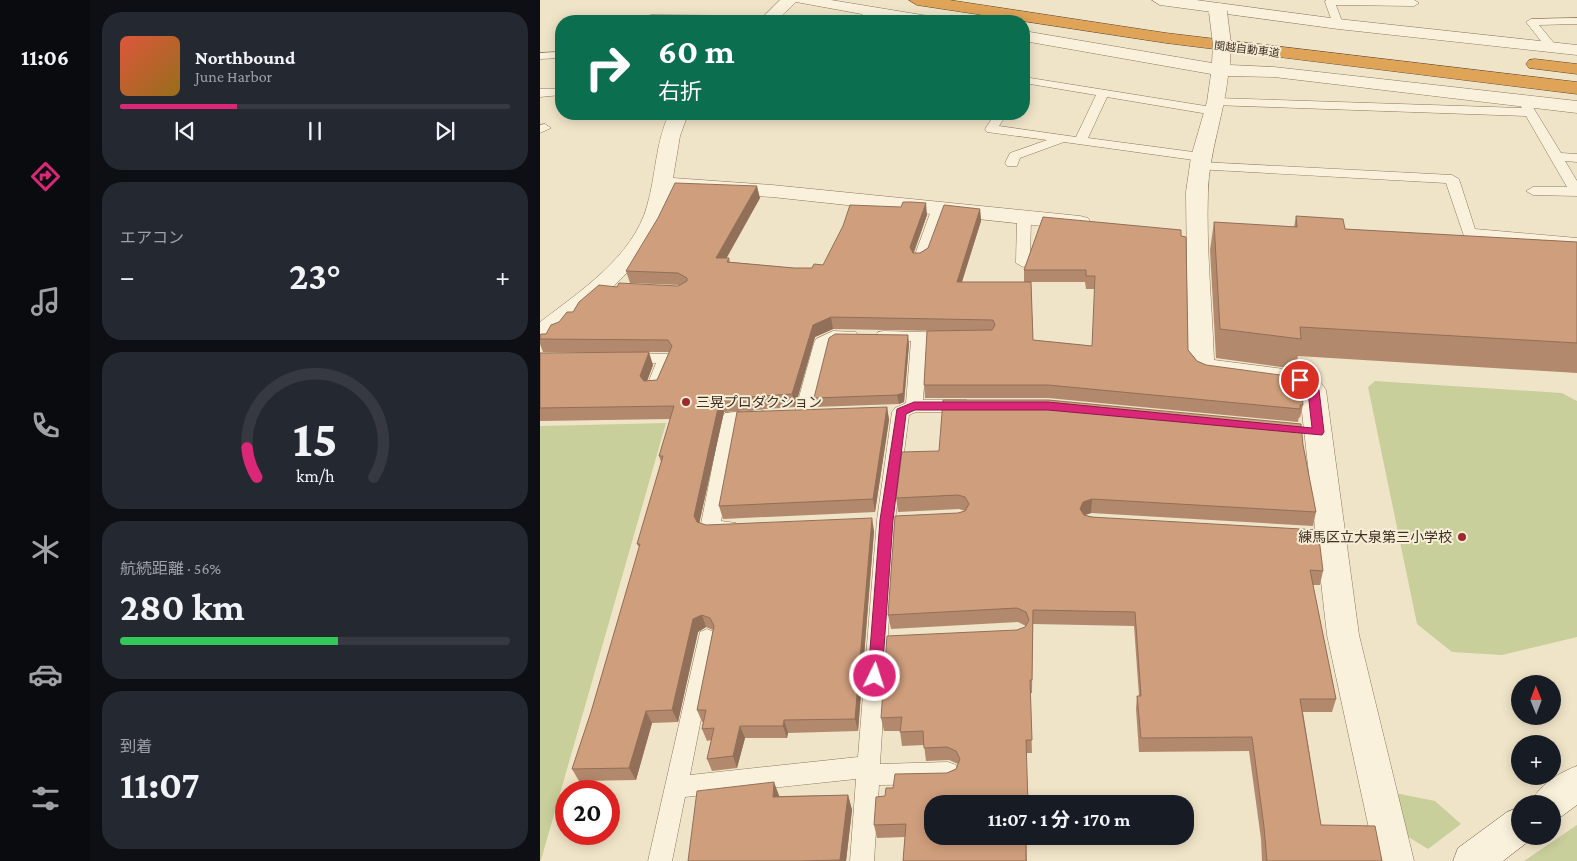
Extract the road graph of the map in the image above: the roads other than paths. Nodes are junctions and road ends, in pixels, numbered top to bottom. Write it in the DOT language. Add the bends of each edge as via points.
graph roads {
  1 [pos="789,0"];
  2 [pos="802,0"];
  3 [pos="918,0"];
  4 [pos="1022,0"];
  5 [pos="1160,0"];
  6 [pos="1414,4"];
  7 [pos="1218,6"];
  8 [pos="1079,8"];
  9 [pos="773,15"];
  10 [pos="858,15"];
  11 [pos="1016,15"];
  12 [pos="1030,17"];
  13 [pos="1577,21"];
  14 [pos="1338,24"];
  15 [pos="1203,25"];
  16 [pos="1241,30"];
  17 [pos="1030,37"];
  18 [pos="1552,48"];
  19 [pos="1577,50"];
  20 [pos="555,55"];
  21 [pos="540,56"];
  22 [pos="1521,63"];
  23 [pos="1220,66"];
  24 [pos="1577,69"];
  25 [pos="1030,81"];
  26 [pos="1577,88"];
  27 [pos="555,92"];
  28 [pos="540,93"];
  29 [pos="1103,93"];
  30 [pos="1526,106"];
  31 [pos="1215,107"];
  32 [pos="1577,107"];
  33 [pos="675,120"];
  34 [pos="997,120"];
  35 [pos="1062,139"];
  36 [pos="1080,142"];
  37 [pos="1557,157"];
  38 [pos="1577,158"];
  39 [pos="1201,162"];
  40 [pos="1012,163"];
  41 [pos="662,184"];
  42 [pos="1533,190"];
  43 [pos="1577,192"];
  44 [pos="939,208"];
  45 [pos="1024,217"];
  46 [pos="1102,225"];
  47 [pos="1577,242"];
  48 [pos="920,260"];
  49 [pos="1023,263"];
  50 [pos="540,335"];
  51 [pos="919,337"];
  52 [pos="967,337"];
  53 [pos="608,358"];
  54 [pos="654,388"];
  55 [pos="989,406"];
  56 [pos="907,409"];
  57 [pos="882,412"];
  58 [pos="823,414"];
  59 [pos="788,415"];
  60 [pos="896,520"];
  61 [pos="867,521"];
  62 [pos="749,527"];
  63 [pos="707,638"];
  64 [pos="868,771"];
  65 [pos="948,772"];
  66 [pos="1577,783"];
  67 [pos="676,787"];
  68 [pos="1561,795"];
  69 [pos="1511,832"];
  70 [pos="660,861"];
  71 [pos="862,861"];
  72 [pos="1394,861"];
  73 [pos="1472,861"];
  1 -- 9 [label="street"];
  2 -- 10 [label="street"];
  3 -- 11 [label="highway, 関越自動車道"];
  4 -- 8 [label="highway"];
  5 -- 7 [label="street"];
  6 -- 14 [label="lane" via="1330,2"];
  7 -- 14 [label="street"];
  7 -- 23 [label="street, bridge" via="1222,44"];
  12 -- 26 [label="highway, 関越自動車道" via="1186,41"];
  13 -- 18 [label="lane" via="1531,22"];
  14 -- 18 [label="street"];
  15 -- 16 [label="highway, 関越自動車道"];
  17 -- 23 [label="street"];
  18 -- 19 [label="street"];
  20 -- 21 [label="lane"];
  22 -- 24 [label="highway"];
  23 -- 30 [label="street"];
  23 -- 31 [label="street"];
  25 -- 29 [label="lane"];
  27 -- 28 [label="lane"];
  29 -- 31 [label="lane"];
  29 -- 36 [label="lane"];
  30 -- 31 [label="lane"];
  30 -- 32 [label="street"];
  30 -- 37 [label="lane"];
  31 -- 39 [label="street"];
  33 -- 41 [label="street"];
  34 -- 35 [label="lane" via="991,129"];
  35 -- 36 [label="lane"];
  35 -- 40 [label="lane" via="1015,156"];
  36 -- 39 [label="lane"];
  37 -- 38 [label="lane"];
  37 -- 43 [label="lane"];
  39 -- 47 [label="lane" via="1452,180 1469,233"];
  39 -- 72 [label="street" via="1189,234 1201,362 1208,369 1300,380 1313,390 1309,431 1322,536"];
  41 -- 44 [label="street" via="772,191"];
  41 -- 50 [label="street" via="648,232 606,289"];
  42 -- 43 [label="lane"];
  44 -- 45 [label="street"];
  44 -- 48 [label="lane"];
  45 -- 46 [label="street"];
  45 -- 49 [label="lane"];
  51 -- 52 [label="lane"];
  51 -- 56 [label="lane"];
  51 -- 59 [label="lane" via="833,336 822,343"];
  53 -- 54 [label="lane" via="666,358"];
  55 -- 56 [label="lane"];
  56 -- 57 [label="lane"];
  56 -- 60 [label="lane"];
  58 -- 59 [label="lane"];
  59 -- 62 [label="lane" via="731,417 710,529"];
  60 -- 61 [label="lane"];
  60 -- 64 [label="lane" via="887,639"];
  63 -- 67 [label="lane"];
  64 -- 65 [label="lane"];
  64 -- 67 [label="lane"];
  64 -- 71 [label="lane"];
  66 -- 68 [label="street"];
  67 -- 70 [label="lane"];
  69 -- 73 [label="street"];
}
